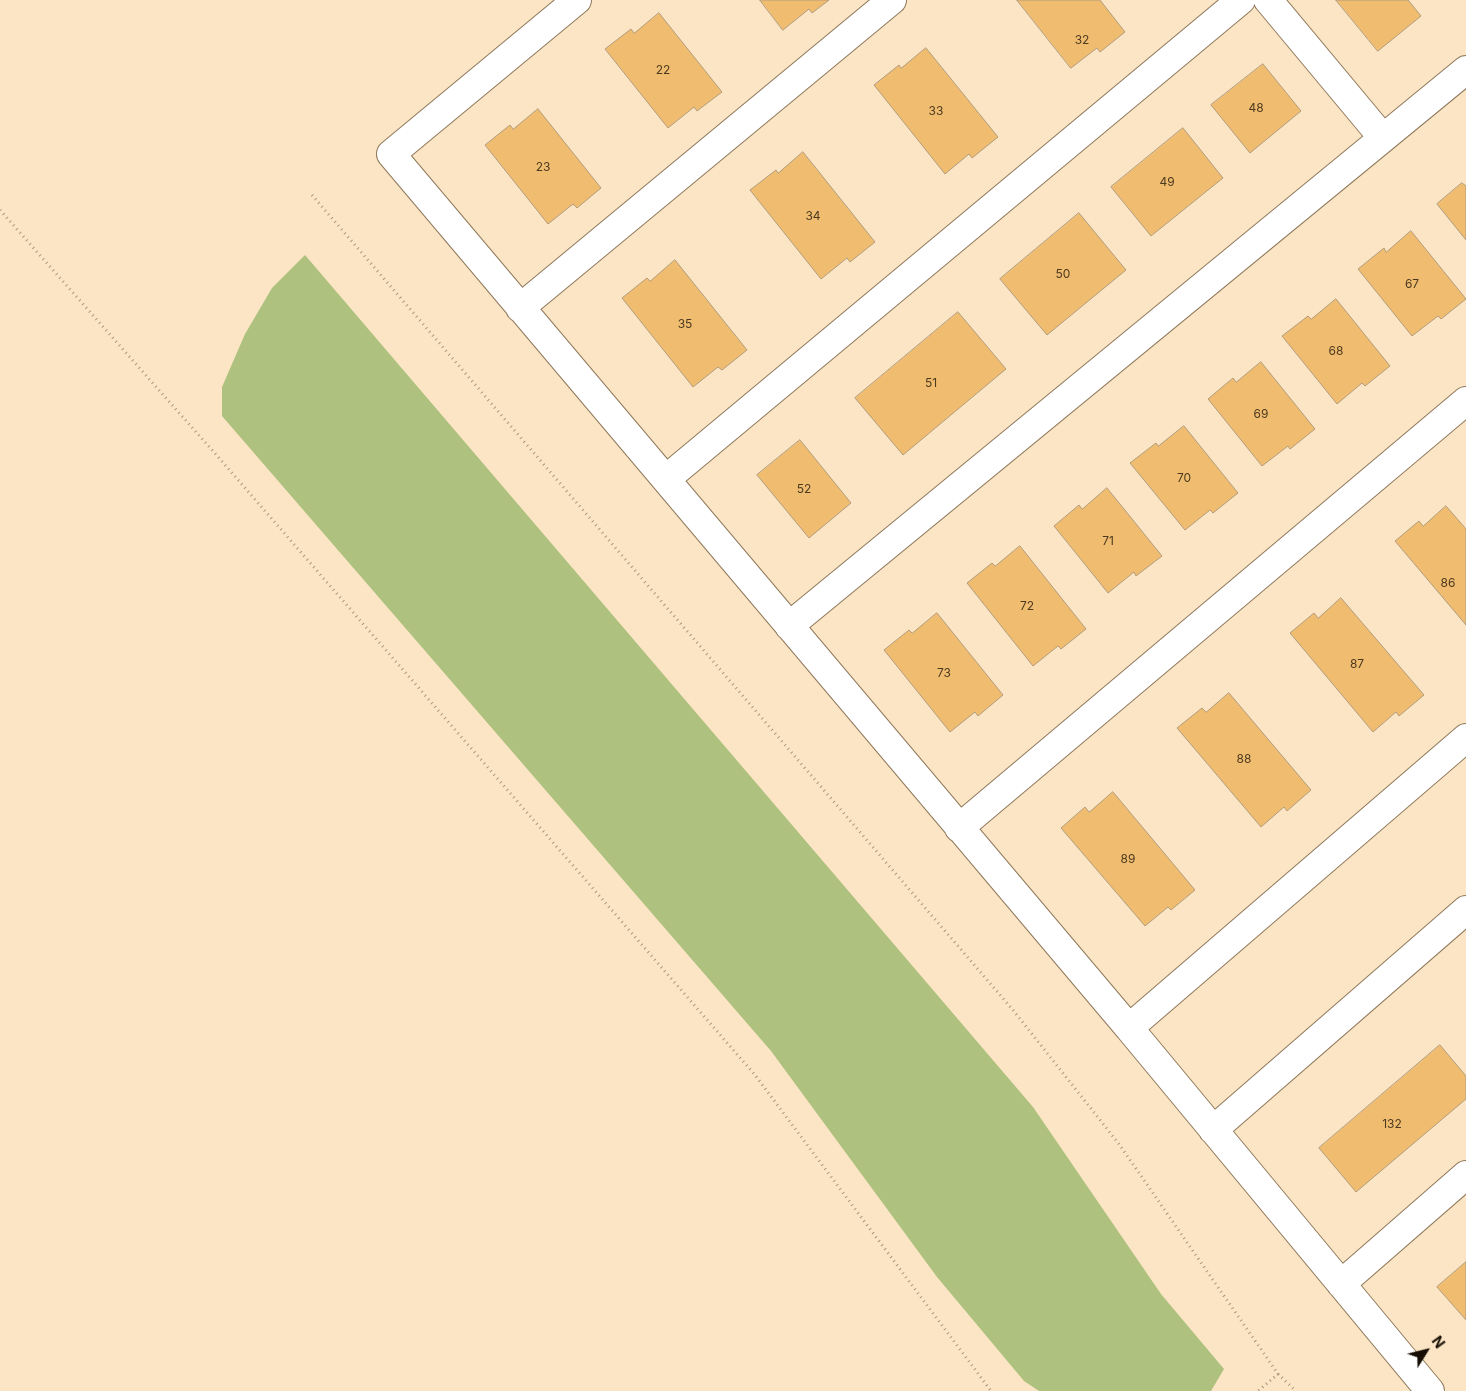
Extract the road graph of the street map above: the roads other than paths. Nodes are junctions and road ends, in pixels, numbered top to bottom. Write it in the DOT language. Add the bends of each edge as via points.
graph roads {
  1 [pos="576,0"];
  2 [pos="892,0"];
  3 [pos="1241,0"];
  4 [pos="1268,0"];
  5 [pos="1466,70"];
  6 [pos="1383,138"];
  7 [pos="520,308"];
  8 [pos="1466,401"];
  9 [pos="666,479"];
  10 [pos="789,626"];
  11 [pos="1466,738"];
  12 [pos="959,828"];
  13 [pos="1466,910"];
  14 [pos="1129,1028"];
  15 [pos="1213,1130"];
  16 [pos="1466,1175"];
  17 [pos="1341,1284"];
  18 [pos="1430,1391"];
  1 -- 7 [label="street" via="390,154"];
  2 -- 7 [label="street"];
  3 -- 9 [label="street"];
  4 -- 6 [label="street"];
  5 -- 6 [label="street"];
  6 -- 10 [label="street"];
  7 -- 9 [label="street"];
  8 -- 12 [label="street"];
  9 -- 10 [label="street"];
  10 -- 12 [label="street"];
  11 -- 14 [label="street"];
  12 -- 14 [label="street"];
  13 -- 15 [label="street"];
  14 -- 15 [label="street"];
  15 -- 17 [label="street"];
  16 -- 17 [label="street"];
  17 -- 18 [label="street"];
}
